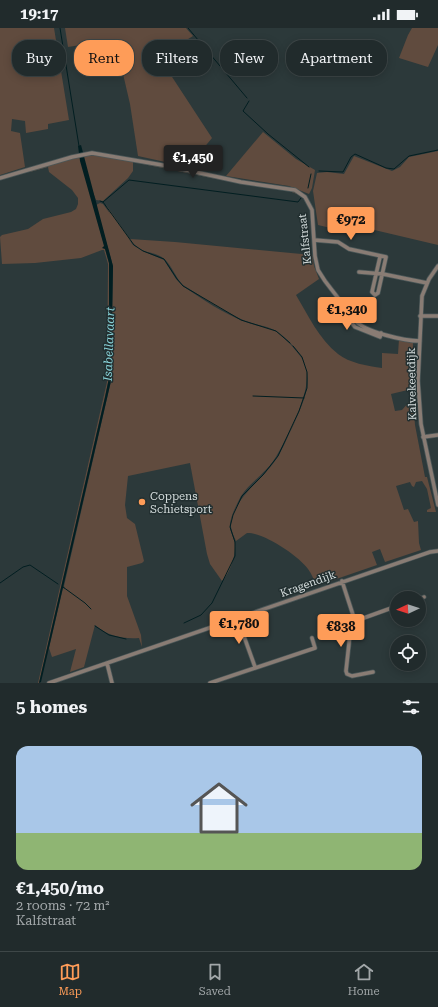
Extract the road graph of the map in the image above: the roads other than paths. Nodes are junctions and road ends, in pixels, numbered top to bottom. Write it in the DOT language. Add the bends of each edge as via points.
graph roads {
  1 [pos="0,178"];
  2 [pos="314,240"];
  3 [pos="380,256"];
  4 [pos="438,266"];
  5 [pos="358,272"];
  6 [pos="376,274"];
  7 [pos="383,274"];
  8 [pos="427,283"];
  9 [pos="420,316"];
  10 [pos="438,316"];
  11 [pos="420,341"];
  12 [pos="438,435"];
  13 [pos="423,437"];
  14 [pos="438,505"];
  15 [pos="438,551"];
  16 [pos="342,581"];
  17 [pos="390,608"];
  18 [pos="238,617"];
  19 [pos="354,618"];
  20 [pos="312,638"];
  21 [pos="107,663"];
  22 [pos="255,667"];
  23 [pos="373,672"];
  24 [pos="48,683"];
  25 [pos="112,683"];
  26 [pos="210,683"];
  1 -- 2 [label="street, Kalfstraat" via="77,155 99,154 241,182 291,189 302,195 311,206"];
  2 -- 3 [label="street" via="338,242 349,249"];
  2 -- 11 [label="street, Kalfstraat" via="318,270 338,298 334,301 355,327 380,337 381,333"];
  3 -- 6 [label="street"];
  3 -- 7 [label="street" via="386,257"];
  4 -- 8 [label="street, Kalvekeetdijk"];
  5 -- 6 [label="street"];
  6 -- 7 [label="street"];
  6 -- 7 [label="street" via="372,292 376,295"];
  7 -- 8 [label="street"];
  8 -- 9 [label="street, Kalvekeetdijk" via="423,292"];
  9 -- 10 [label="street"];
  9 -- 11 [label="street, Kalvekeetdijk"];
  11 -- 13 [label="street, Kalvekeetdijk" via="418,396"];
  12 -- 13 [label="street"];
  13 -- 14 [label="street, Kalvekeetdijk"];
  15 -- 16 [label="street, Kragendijk"];
  16 -- 18 [label="street, Kragendijk"];
  16 -- 19 [label="street"];
  17 -- 19 [label="street" via="360,619"];
  18 -- 21 [label="street, Kragendijk"];
  18 -- 22 [label="street"];
  19 -- 23 [label="street" via="351,625 347,674 352,676"];
  20 -- 22 [label="street" via="315,648"];
  21 -- 24 [label="street, Kragendijk"];
  21 -- 25 [label="street"];
  22 -- 26 [label="street"];
}
